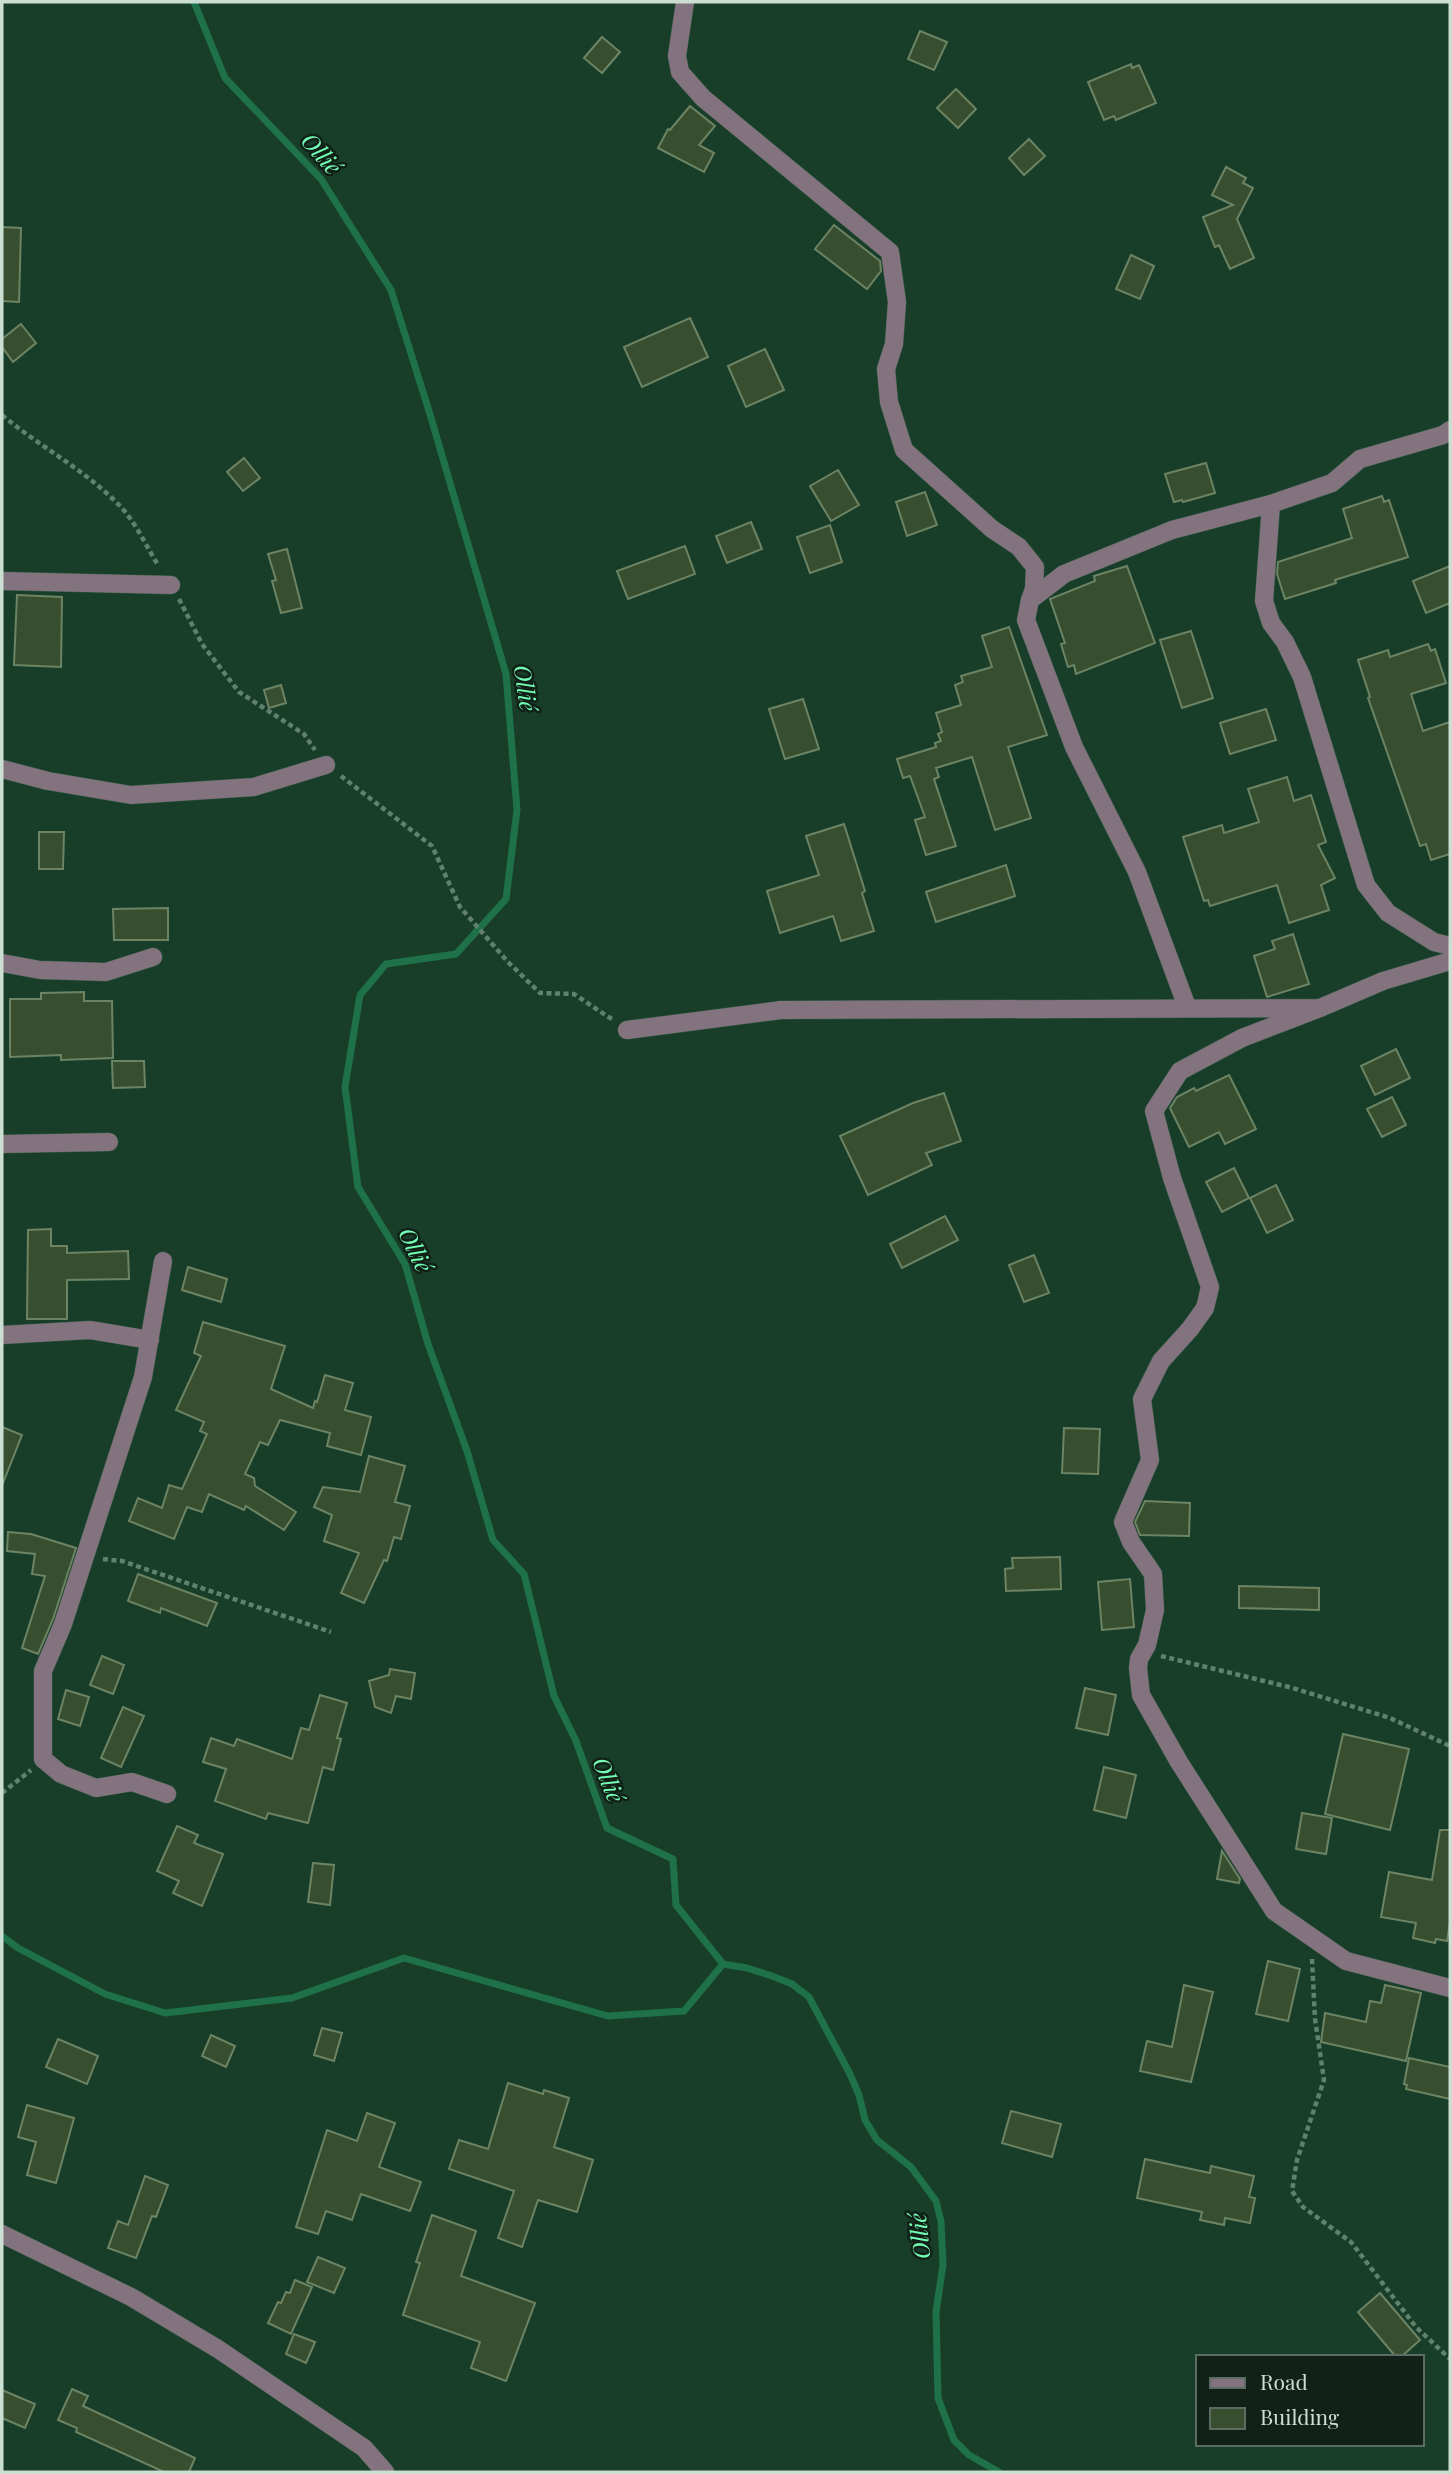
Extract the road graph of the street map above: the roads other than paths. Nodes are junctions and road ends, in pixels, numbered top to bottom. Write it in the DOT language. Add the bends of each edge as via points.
graph roads {
  1 [pos="685,2"];
  2 [pos="1450,430"];
  3 [pos="1271,504"];
  4 [pos="2,581"];
  5 [pos="171,585"];
  6 [pos="1030,600"];
  7 [pos="326,765"];
  8 [pos="2,769"];
  9 [pos="1450,946"];
  10 [pos="153,957"];
  11 [pos="1450,961"];
  12 [pos="2,963"];
  13 [pos="1187,1007"];
  14 [pos="1320,1008"];
  15 [pos="627,1030"];
  16 [pos="109,1142"];
  17 [pos="2,1144"];
  18 [pos="163,1261"];
  19 [pos="2,1335"];
  20 [pos="150,1340"];
  21 [pos="167,1794"];
  22 [pos="1450,1988"];
  23 [pos="2,2234"];
  24 [pos="385,2472"];
  1 -- 6 [label="street" via="677,56 680,72 703,98 890,252 897,302 894,344 886,369 889,402 904,450 992,529 1019,547 1035,567"];
  2 -- 3 [label="street" via="1360,459 1332,483"];
  3 -- 6 [label="street" via="1172,530 1064,574"];
  3 -- 9 [label="street" via="1264,601 1271,623 1302,677 1366,885 1388,913 1434,942"];
  4 -- 5 [label="street"];
  6 -- 13 [label="street" via="1026,620 1074,747 1137,872"];
  7 -- 8 [label="street" via="254,787 131,795"];
  10 -- 12 [label="street" via="106,972 40,970"];
  11 -- 14 [label="street" via="1383,981"];
  13 -- 14 [label="street"];
  13 -- 15 [label="street" via="781,1010"];
  14 -- 22 [label="street" via="1242,1038 1180,1071 1154,1111 1210,1287 1205,1308 1161,1361 1142,1399 1150,1461 1123,1522 1153,1574 1155,1610 1138,1668 1142,1695 1179,1762 1274,1911 1346,1961"];
  16 -- 17 [label="street"];
  18 -- 20 [label="street"];
  19 -- 20 [label="street" via="90,1331"];
  20 -- 21 [label="street" via="143,1377 63,1624 43,1671 43,1759 61,1774 96,1788 132,1782"];
  23 -- 24 [label="street" via="131,2297 218,2348 364,2448"];
}
